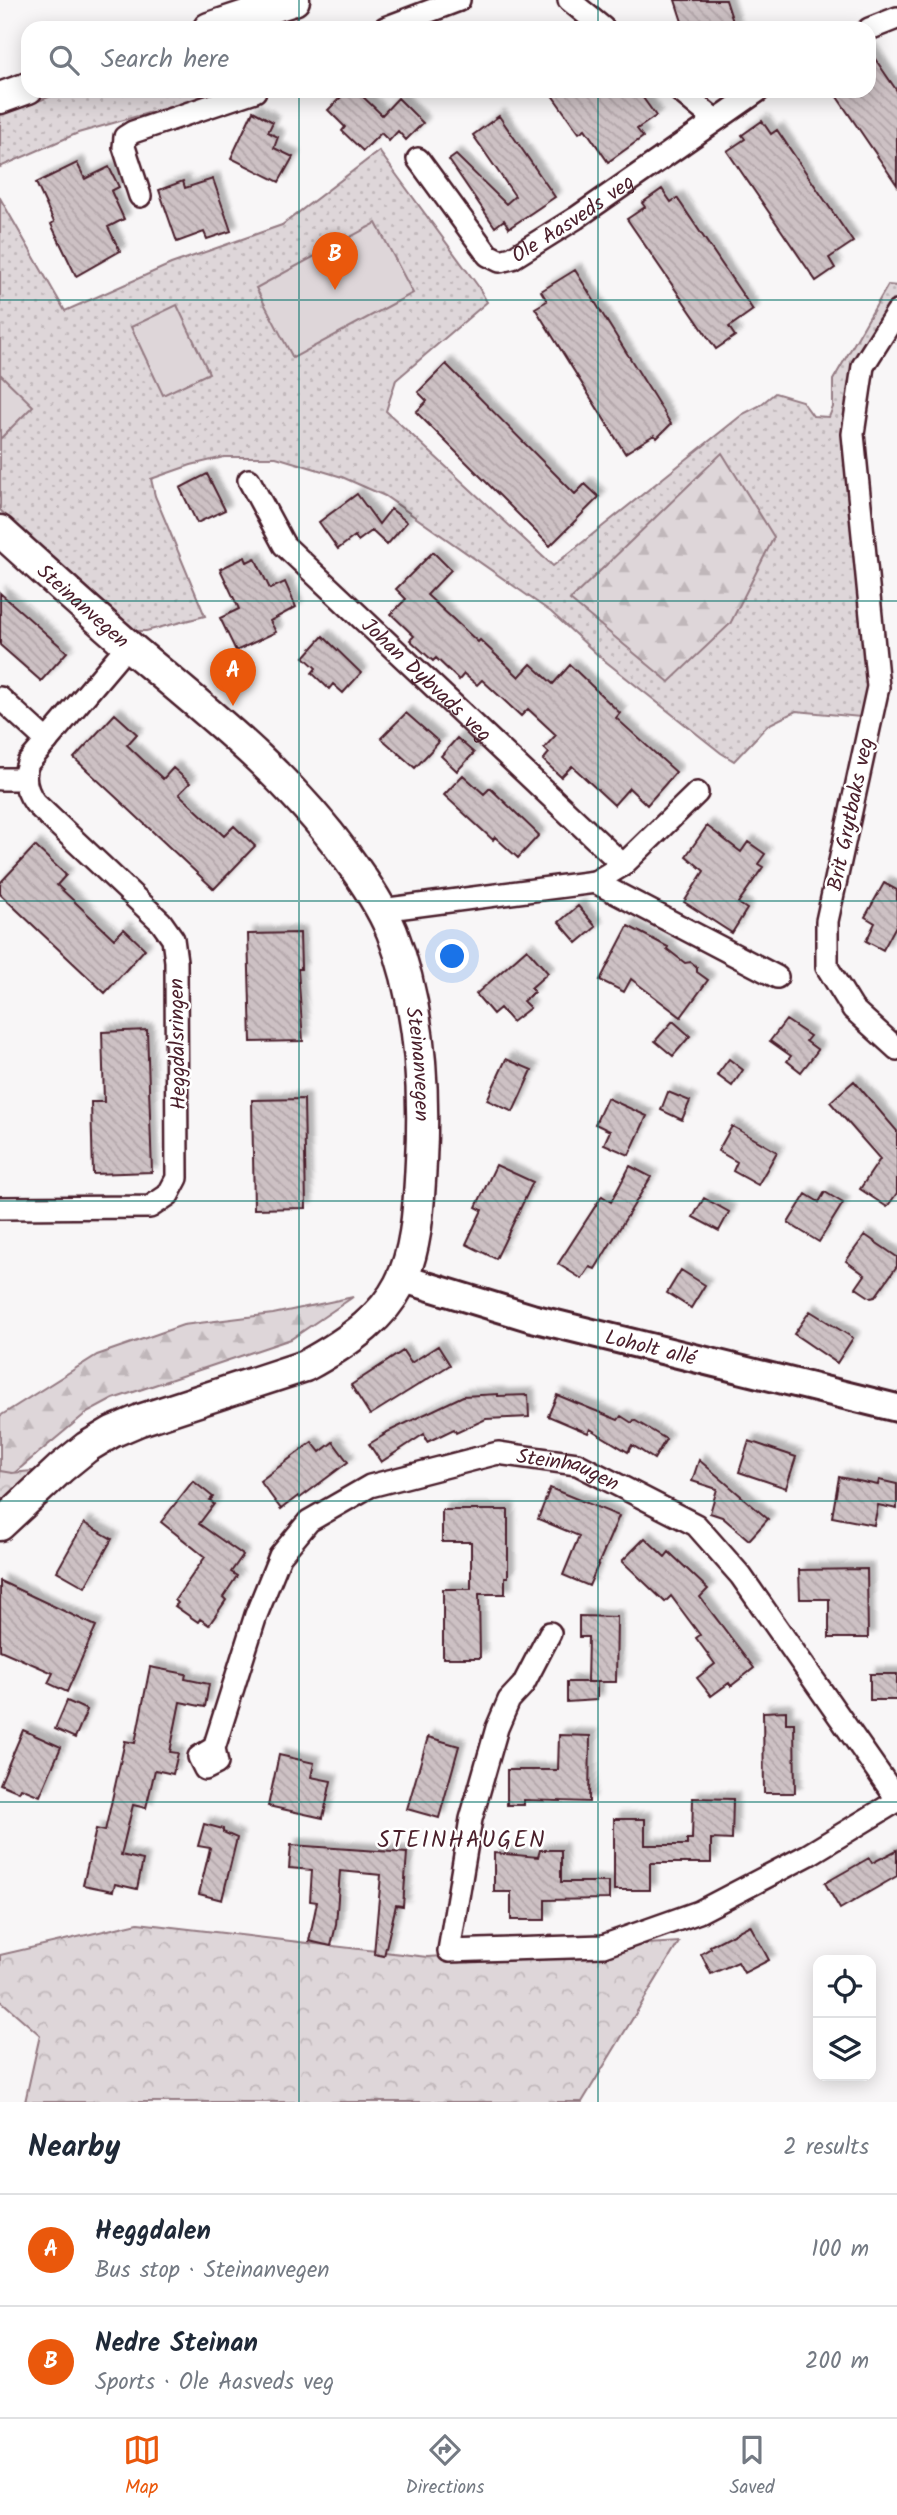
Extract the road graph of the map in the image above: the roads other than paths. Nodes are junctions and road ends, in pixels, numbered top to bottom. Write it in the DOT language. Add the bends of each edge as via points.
graph roads {
  1 [pos="294,0"];
  2 [pos="458,0"];
  3 [pos="569,0"];
  4 [pos="897,18"];
  5 [pos="230,21"];
  6 [pos="403,21"];
  7 [pos="594,21"];
  8 [pos="876,26"];
  9 [pos="21,90"];
  10 [pos="0,98"];
  11 [pos="234,98"];
  12 [pos="688,98"];
  13 [pos="748,98"];
  14 [pos="715,120"];
  15 [pos="418,159"];
  16 [pos="140,196"];
  17 [pos="897,312"];
  18 [pos="249,480"];
  19 [pos="0,531"];
  20 [pos="128,645"];
  21 [pos="0,698"];
  22 [pos="47,741"];
  23 [pos="0,779"];
  24 [pos="25,779"];
  25 [pos="697,793"];
  26 [pos="623,865"];
  27 [pos="594,882"];
  28 [pos="381,910"];
  29 [pos="777,977"];
  30 [pos="897,1049"];
  31 [pos="0,1208"];
  32 [pos="404,1279"];
  33 [pos="897,1408"];
  34 [pos="0,1525"];
  35 [pos="550,1633"];
  36 [pos="214,1748"];
  37 [pos="897,1800"];
  1 -- 5 [label="main road"];
  2 -- 6 [label="street"];
  3 -- 7 [label="street"];
  4 -- 8 [label="street"];
  9 -- 10 [label="main road"];
  11 -- 16 [label="street" via="125,137"];
  12 -- 14 [label="street"];
  13 -- 14 [label="street, Ole Aasveds veg"];
  14 -- 15 [label="street, Ole Aasveds veg" via="576,218 500,261 488,255"];
  17 -- 30 [label="street, Brit Grytbaks veg" via="863,366 853,434 878,687 827,921 827,967 853,1009"];
  18 -- 26 [label="street, Johan Dybvads veg" via="284,545"];
  19 -- 20 [label="main road, Steinanvegen"];
  20 -- 22 [label="street"];
  20 -- 28 [label="main road, Steinanvegen" via="261,759 303,802"];
  21 -- 22 [label="street"];
  22 -- 24 [label="street" via="28,763"];
  23 -- 24 [label="street"];
  24 -- 31 [label="street, Heggdalsringen" via="35,803 161,922 173,939 179,1163 174,1187 150,1207"];
  25 -- 26 [label="street"];
  26 -- 27 [label="street"];
  27 -- 28 [label="street"];
  27 -- 29 [label="street"];
  28 -- 32 [label="main road, Steinanvegen" via="410,992 419,1060 419,1204"];
  32 -- 33 [label="street, Loholt allé" via="533,1318"];
  32 -- 34 [label="main road, Steinanvegen" via="371,1321 329,1352 284,1373 112,1432 61,1468"];
  35 -- 37 [label="street, Steinhaugen" via="497,1728 471,1819 449,1951 603,1946 699,1912 808,1855"];
  36 -- 37 [label="street, Steinhaugen" via="256,1615 280,1556 309,1521 370,1486 498,1453 578,1464 696,1525 741,1576"];
}
